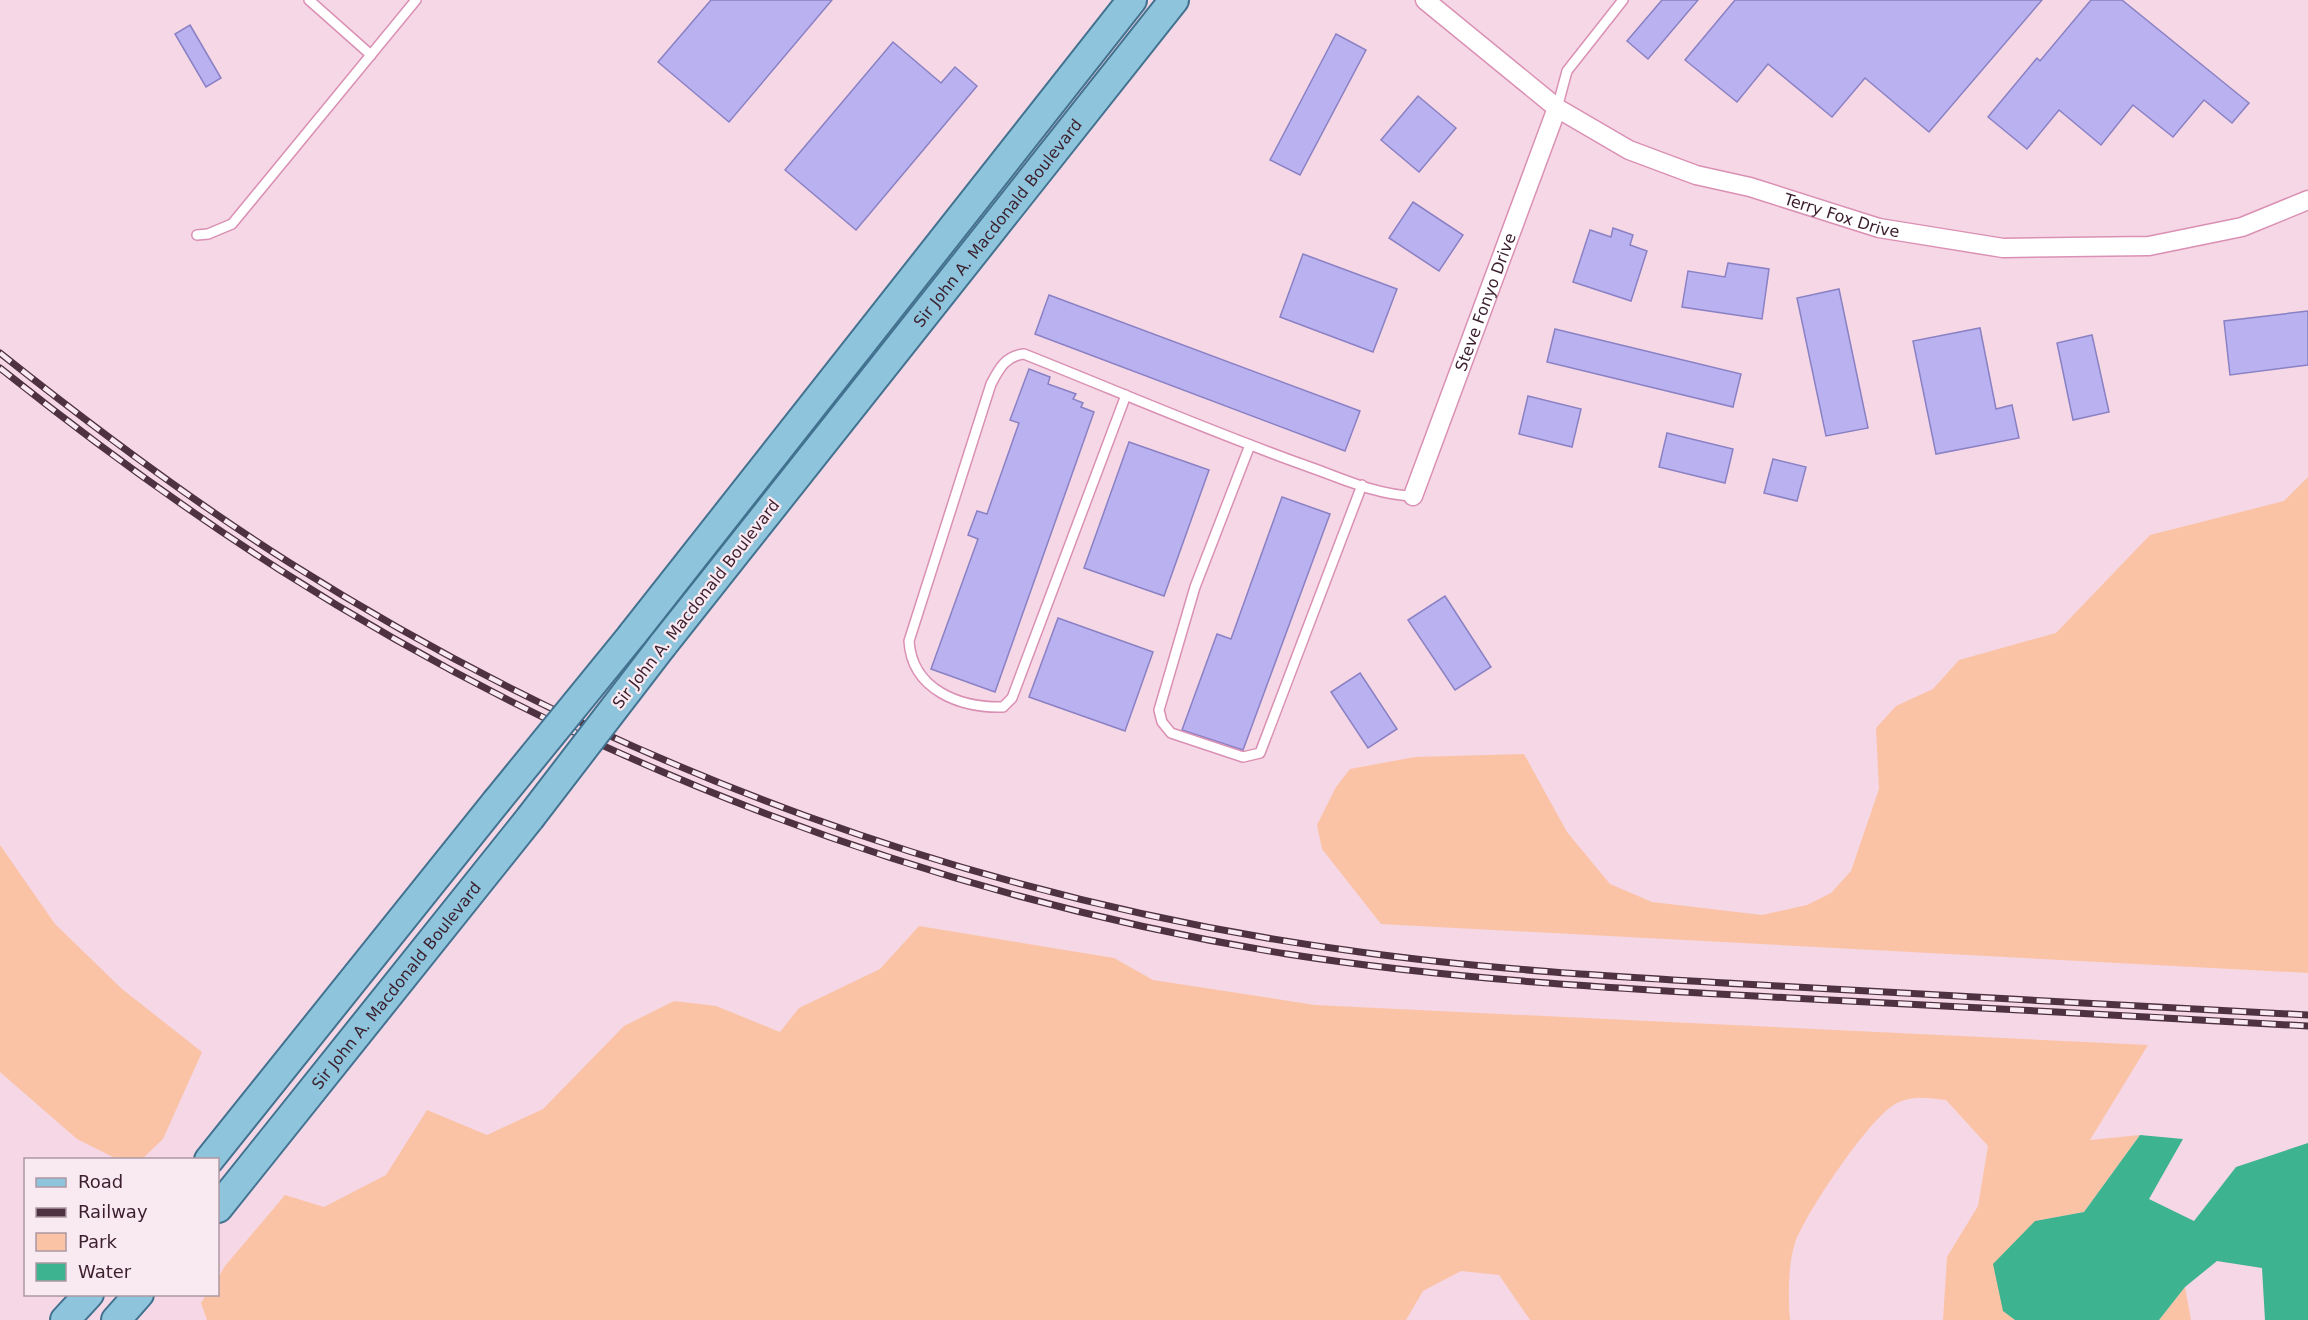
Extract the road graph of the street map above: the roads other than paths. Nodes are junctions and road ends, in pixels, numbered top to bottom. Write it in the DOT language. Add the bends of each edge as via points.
graph roads {
  1 [pos="309,0"];
  2 [pos="416,0"];
  3 [pos="1132,0"];
  4 [pos="1174,0"];
  5 [pos="1425,0"];
  6 [pos="1623,0"];
  7 [pos="371,55"];
  8 [pos="1557,108"];
  9 [pos="2308,200"];
  10 [pos="197,235"];
  11 [pos="1126,395"];
  12 [pos="1250,445"];
  13 [pos="1362,485"];
  14 [pos="1413,496"];
  15 [pos="211,1158"];
  16 [pos="219,1207"];
  17 [pos="87,1296"];
  18 [pos="137,1296"];
  19 [pos="66,1320"];
  20 [pos="116,1320"];
  1 -- 7 [label="lane"];
  2 -- 7 [label="lane"];
  3 -- 15 [label="main road, Sir John A. Macdonald Boulevard, bridge" via="632,634"];
  4 -- 16 [label="main road, Sir John A. Macdonald Boulevard, bridge"];
  5 -- 8 [label="street, Terry Fox Drive"];
  6 -- 8 [label="lane" via="1567,71"];
  7 -- 10 [label="lane" via="232,224"];
  8 -- 9 [label="street, Terry Fox Drive" via="1629,150 1696,175 1750,187 1879,228 2003,248 2149,246 2241,227"];
  8 -- 14 [label="street, Steve Fonyo Drive"];
  11 -- 11 [label="lane" via="1024,354 1013,355 1002,364 991,384 909,641 910,655 927,685 950,698 983,708 1003,708 1012,698"];
  11 -- 12 [label="lane"];
  12 -- 13 [label="lane"];
  12 -- 13 [label="lane" via="1196,587 1159,710 1171,733 1184,738 1243,758 1260,753"];
  13 -- 14 [label="lane" via="1398,496"];
  17 -- 19 [label="main road"];
  18 -- 20 [label="main road"];
}
